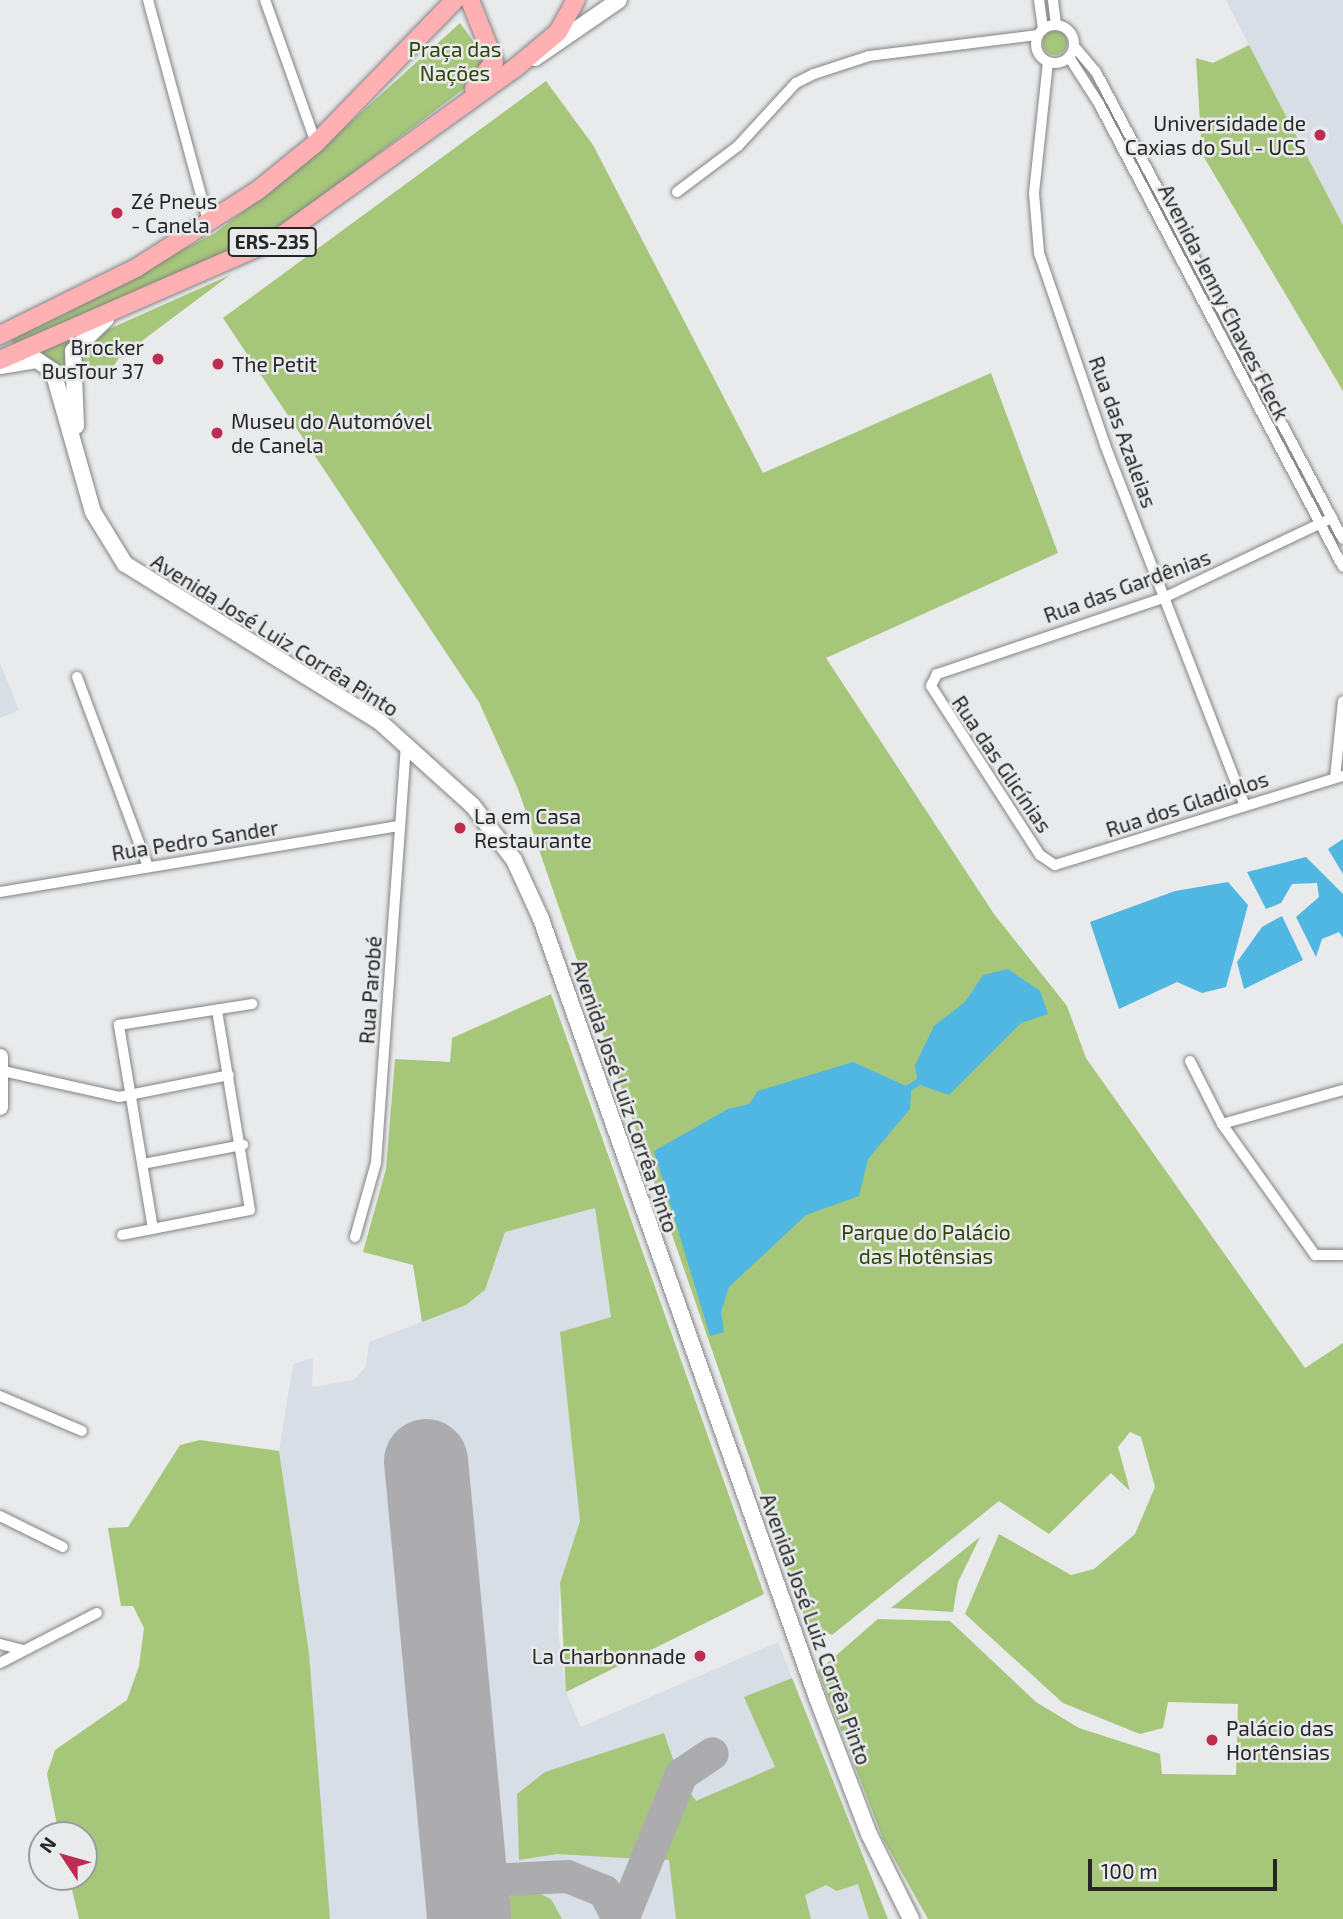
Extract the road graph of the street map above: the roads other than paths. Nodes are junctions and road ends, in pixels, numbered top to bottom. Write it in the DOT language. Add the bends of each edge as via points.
graph roads {
  1 [pos="148,0"];
  2 [pos="265,0"];
  3 [pos="455,0"];
  4 [pos="470,0"];
  5 [pos="576,0"];
  6 [pos="619,0"];
  7 [pos="1039,0"];
  8 [pos="1054,0"];
  9 [pos="475,22"];
  10 [pos="1056,24"];
  11 [pos="1041,32"];
  12 [pos="487,42"];
  13 [pos="1074,46"];
  14 [pos="411,48"];
  15 [pos="1069,57"];
  16 [pos="1048,62"];
  17 [pos="514,69"];
  18 [pos="436,124"];
  19 [pos="316,143"];
  20 [pos="677,192"];
  21 [pos="209,225"];
  22 [pos="125,306"];
  23 [pos="0,335"];
  24 [pos="0,360"];
  25 [pos="0,366"];
  26 [pos="78,456"];
  27 [pos="1332,518"];
  28 [pos="1318,524"];
  29 [pos="1343,539"];
  30 [pos="1343,567"];
  31 [pos="1166,597"];
  32 [pos="77,677"];
  33 [pos="932,680"];
  34 [pos="1343,701"];
  35 [pos="406,742"];
  36 [pos="1339,777"];
  37 [pos="1244,804"];
  38 [pos="397,826"];
  39 [pos="1051,864"];
  40 [pos="148,867"];
  41 [pos="0,892"];
  42 [pos="252,1004"];
  43 [pos="217,1010"];
  44 [pos="1190,1061"];
  45 [pos="1,1064"];
  46 [pos="229,1075"];
  47 [pos="1343,1090"];
  48 [pos="132,1097"];
  49 [pos="0,1107"];
  50 [pos="1222,1124"];
  51 [pos="243,1145"];
  52 [pos="143,1164"];
  53 [pos="153,1229"];
  54 [pos="122,1235"];
  55 [pos="355,1237"];
  56 [pos="1343,1255"];
  57 [pos="0,1396"];
  58 [pos="82,1431"];
  59 [pos="0,1516"];
  60 [pos="63,1547"];
  61 [pos="97,1613"];
  62 [pos="0,1644"];
  63 [pos="22,1650"];
  64 [pos="0,1663"];
  65 [pos="911,1919"];
  1 -- 21 [label="street"];
  2 -- 19 [label="street"];
  3 -- 14 [label="main road, ERS-235"];
  4 -- 9 [label="main road"];
  5 -- 17 [label="main road" via="558,32"];
  6 -- 17 [label="street, ERS-235"];
  7 -- 11 [label="street"];
  8 -- 10 [label="street"];
  9 -- 12 [label="main road"];
  9 -- 14 [label="main road" via="451,16"];
  10 -- 11 [label="street"];
  10 -- 13 [label="street" via="1068,29"];
  11 -- 16 [label="street" via="1037,51"];
  11 -- 20 [label="street" via="869,56 814,74 796,83 738,146"];
  12 -- 17 [label="main road"];
  12 -- 18 [label="main road" via="491,69"];
  13 -- 15 [label="street"];
  13 -- 27 [label="street, Avenida Jenny Chaves Fleck" via="1096,72"];
  14 -- 19 [label="main road, ERS-235"];
  15 -- 16 [label="street"];
  15 -- 28 [label="street, Avenida Jenny Chaves Fleck" via="1099,104"];
  16 -- 31 [label="street, Rua das Azaleias" via="1034,193 1039,253"];
  17 -- 18 [label="main road, ERS-235"];
  18 -- 22 [label="main road, ERS-235" via="255,252"];
  19 -- 21 [label="main road, ERS-235"];
  21 -- 23 [label="main road, ERS-235"];
  22 -- 24 [label="main road, ERS-235"];
  22 -- 26 [label="street, Avenida José Luiz Corrêa Pinto" via="85,333 73,351"];
  25 -- 26 [label="street, Avenida José Luiz Corrêa Pinto" via="29,360 49,367"];
  26 -- 35 [label="street, Avenida José Luiz Corrêa Pinto" via="93,512 113,549 139,576"];
  27 -- 28 [label="street, Rua das Gardênias"];
  27 -- 29 [label="street, Avenida Jenny Chaves Fleck"];
  28 -- 30 [label="street, Avenida Jenny Chaves Fleck"];
  28 -- 31 [label="street, Rua das Gardênias"];
  31 -- 33 [label="street, Rua das Gardênias"];
  31 -- 37 [label="street, Rua das Azaleias"];
  32 -- 40 [label="street"];
  33 -- 39 [label="street, Rua das Glicínias" via="935,697"];
  34 -- 36 [label="street"];
  35 -- 38 [label="street, Rua Parobé"];
  35 -- 65 [label="street, Avenida José Luiz Corrêa Pinto" via="495,831 541,919 817,1698 869,1834"];
  36 -- 37 [label="street, Rua dos Gladiolos"];
  37 -- 39 [label="street, Rua dos Gladiolos"];
  38 -- 40 [label="street, Rua Pedro Sander"];
  38 -- 55 [label="street, Rua Parobé" via="376,1163"];
  40 -- 41 [label="street, Rua Pedro Sander"];
  42 -- 43 [label="street"];
  43 -- 46 [label="street"];
  43 -- 48 [label="street" via="119,1025"];
  44 -- 50 [label="street"];
  45 -- 48 [label="street"];
  45 -- 49 [label="street"];
  46 -- 48 [label="street"];
  46 -- 51 [label="street"];
  47 -- 50 [label="street"];
  48 -- 52 [label="street"];
  50 -- 56 [label="street" via="1322,1259"];
  51 -- 52 [label="street"];
  51 -- 53 [label="street" via="250,1210"];
  52 -- 53 [label="street"];
  53 -- 54 [label="street"];
  57 -- 58 [label="street"];
  59 -- 60 [label="street"];
  61 -- 63 [label="street"];
  62 -- 63 [label="street"];
  63 -- 64 [label="street"];
}
